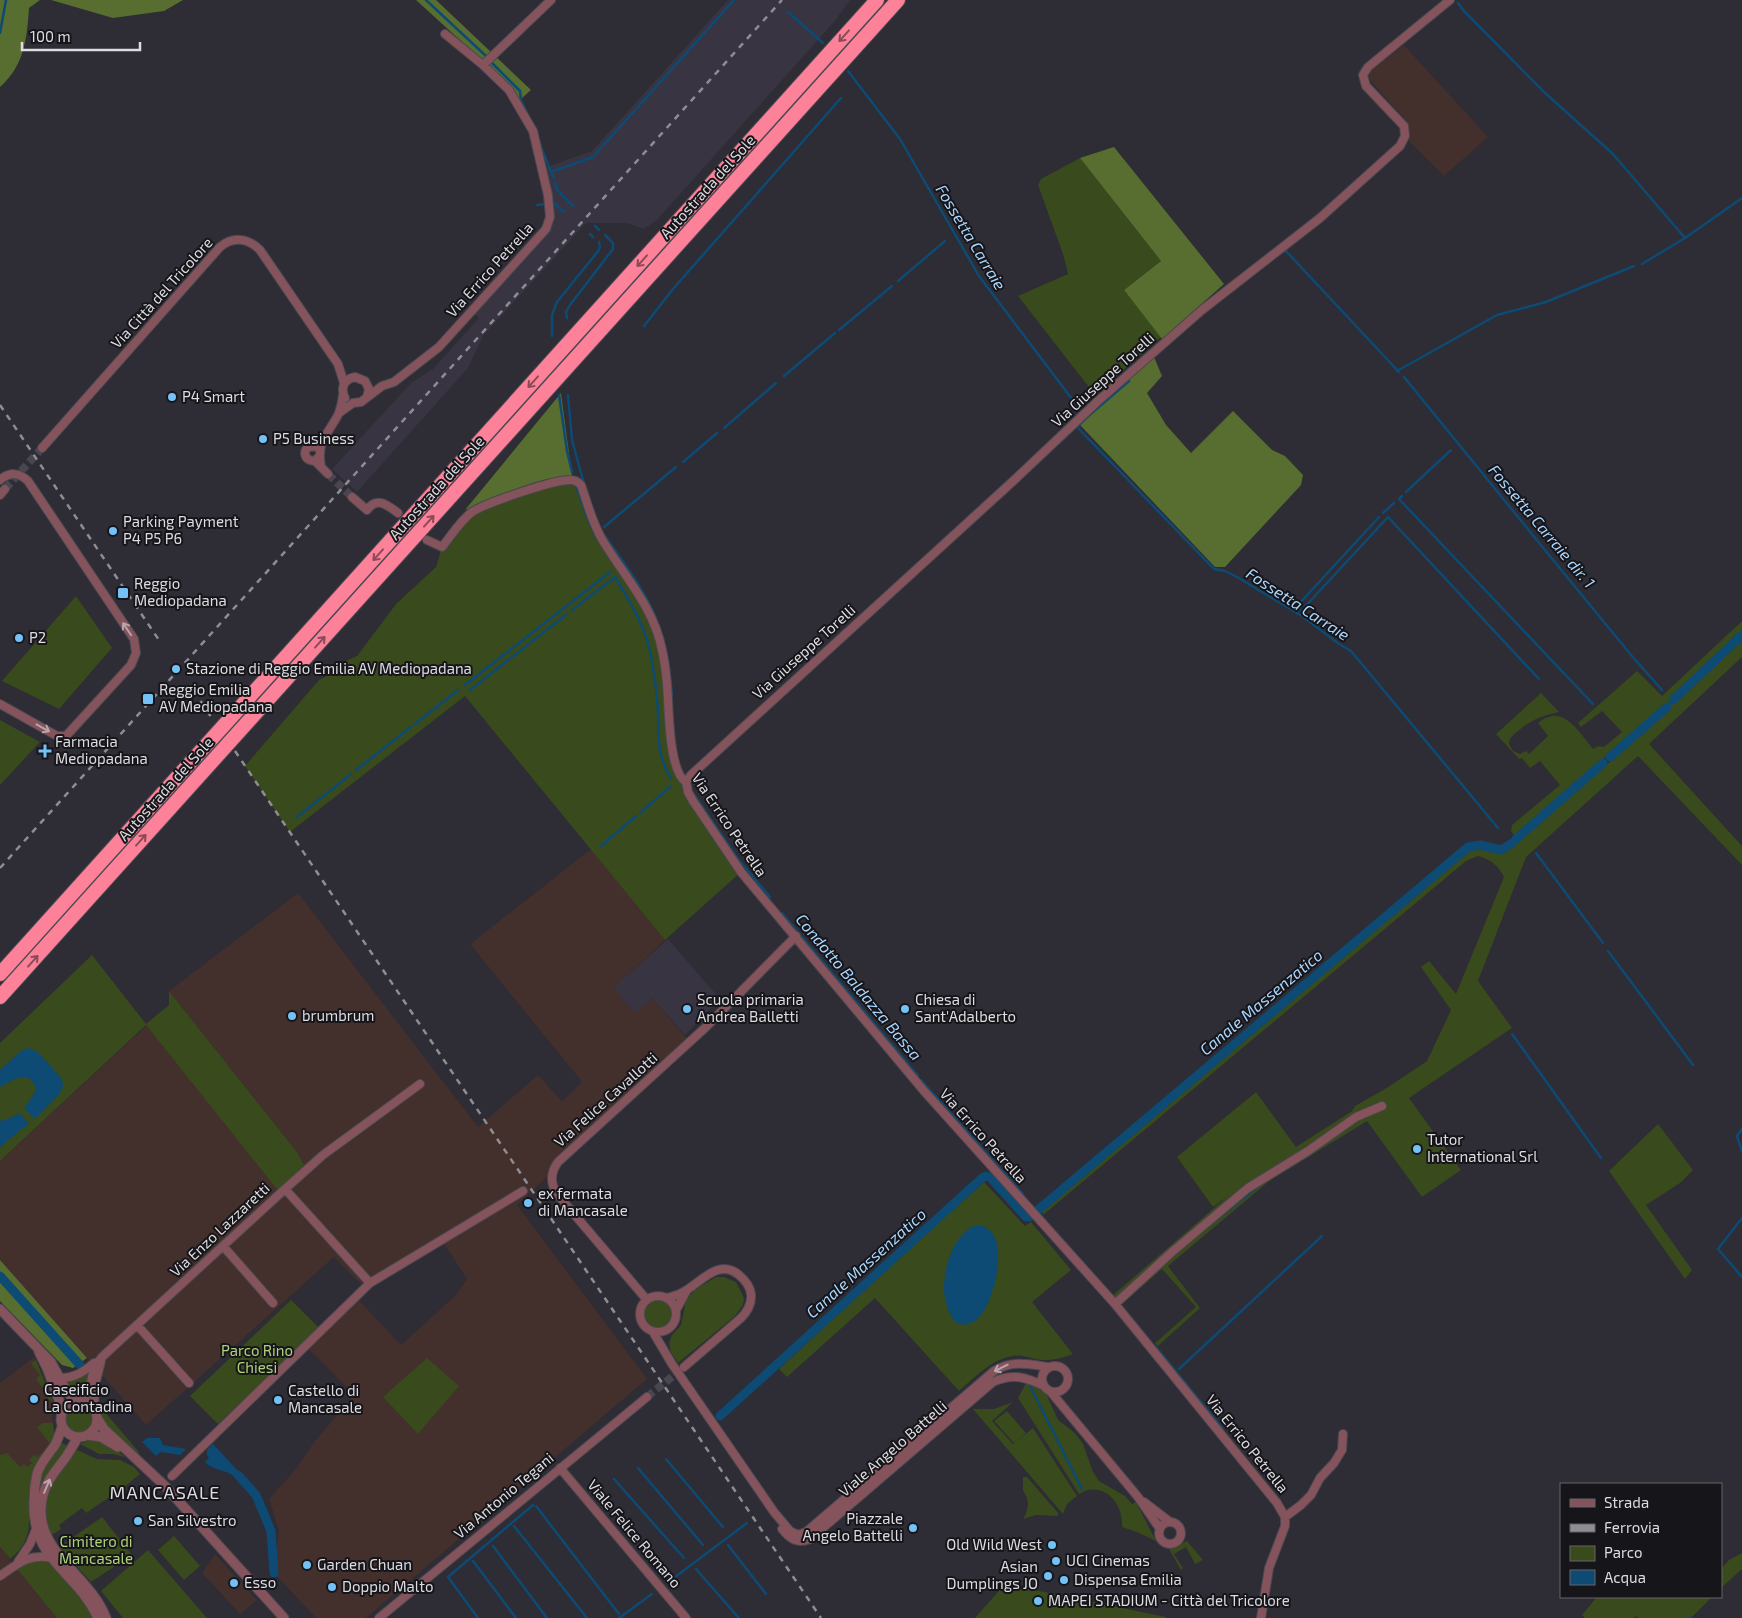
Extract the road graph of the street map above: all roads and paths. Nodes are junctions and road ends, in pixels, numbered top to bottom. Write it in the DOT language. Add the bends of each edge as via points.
graph roads {
  1 [pos="551,0"];
  2 [pos="877,0"];
  3 [pos="898,0"];
  4 [pos="1450,0"];
  5 [pos="445,34"];
  6 [pos="483,65"];
  7 [pos="338,364"];
  8 [pos="355,377"];
  9 [pos="365,381"];
  10 [pos="344,383"];
  11 [pos="382,386"];
  12 [pos="343,395"];
  13 [pos="367,397"];
  14 [pos="353,403"];
  15 [pos="339,413"];
  16 [pos="42,448"];
  17 [pos="328,474"];
  18 [pos="0,480"];
  19 [pos="352,497"];
  20 [pos="398,513"];
  21 [pos="427,540"];
  22 [pos="0,704"];
  23 [pos="686,782"];
  24 [pos="796,936"];
  25 [pos="0,974"];
  26 [pos="0,997"];
  27 [pos="420,1084"];
  28 [pos="1382,1106"];
  29 [pos="285,1188"];
  30 [pos="523,1191"];
  31 [pos="223,1246"];
  32 [pos="370,1283"];
  33 [pos="687,1290"];
  34 [pos="667,1298"];
  35 [pos="647,1300"];
  36 [pos="273,1303"];
  37 [pos="1115,1304"];
  38 [pos="0,1309"];
  39 [pos="676,1310"];
  40 [pos="137,1325"];
  41 [pos="667,1330"];
  42 [pos="653,1332"];
  43 [pos="38,1349"];
  44 [pos="666,1353"];
  45 [pos="102,1357"];
  46 [pos="684,1367"];
  47 [pos="1048,1367"];
  48 [pos="60,1378"];
  49 [pos="190,1383"];
  50 [pos="1047,1388"];
  51 [pos="1063,1390"];
  52 [pos="647,1397"];
  53 [pos="79,1402"];
  54 [pos="63,1411"];
  55 [pos="1068,1411"];
  56 [pos="95,1414"];
  57 [pos="62,1427"];
  58 [pos="1343,1434"];
  59 [pos="82,1436"];
  60 [pos="139,1461"];
  61 [pos="560,1468"];
  62 [pos="172,1476"];
  63 [pos="1138,1497"];
  64 [pos="774,1512"];
  65 [pos="1285,1517"];
  66 [pos="1170,1522"];
  67 [pos="36,1529"];
  68 [pos="1160,1529"];
  69 [pos="51,1558"];
  70 [pos="15,1566"];
  71 [pos="0,1576"];
  72 [pos="98,1618"];
  73 [pos="106,1618"];
  74 [pos="284,1618"];
  75 [pos="379,1618"];
  76 [pos="686,1618"];
  77 [pos="1261,1618"];
  1 -- 6 [label="street"];
  2 -- 25 [label="highway, Autostrada del Sole, one-way"];
  26 -- 3 [label="highway, Autostrada del Sole, one-way"];
  4 -- 23 [label="street, Via Giuseppe Torelli" via="1368,67 1363,75 1366,86 1404,126 1405,136 1400,146 1320,218 1202,310 1098,401 748,721"];
  5 -- 6 [label="street, Via Errico Petrella"];
  6 -- 11 [label="street, Via Errico Petrella" via="510,90 532,132 548,195 548,224 443,343 394,382"];
  7 -- 8 [label="street"];
  7 -- 10 [label="street"];
  7 -- 16 [label="street, Via Città del Tricolore" via="256,245 234,239 220,247"];
  8 -- 9 [label="street"];
  8 -- 10 [label="street"];
  9 -- 11 [label="street"];
  9 -- 13 [label="street"];
  10 -- 12 [label="street"];
  11 -- 13 [label="street, Via Errico Petrella"];
  12 -- 14 [label="street"];
  12 -- 15 [label="street"];
  13 -- 14 [label="street"];
  14 -- 15 [label="street"];
  15 -- 17 [label="street" via="316,453"];
  22 -- 18 [label="street, one-way" via="57,736 66,736 131,665 136,653 134,639 28,481 13,474"];
  19 -- 20 [label="street" via="367,510 380,502"];
  21 -- 23 [label="street, Via Errico Petrella" via="442,548 463,521 480,508 550,484 571,480 581,485 595,527 643,600 657,629 665,666 672,748 679,774"];
  23 -- 24 [label="street, Via Errico Petrella" via="693,801 737,866"];
  24 -- 35 [label="street, Via Felice Cavallotti" via="706,1027 552,1171 551,1181 556,1194"];
  24 -- 37 [label="street, Via Errico Petrella" via="924,1091"];
  27 -- 29 [label="street" via="323,1155"];
  28 -- 37 [label="street" via="1356,1117 1248,1188"];
  29 -- 31 [label="street, Via Enzo Lazzaretti"];
  29 -- 32 [label="street, Via Enzo Lazzaretti"];
  30 -- 32 [label="street"];
  31 -- 36 [label="street"];
  31 -- 40 [label="street, Via Enzo Lazzaretti"];
  32 -- 62 [label="street"];
  33 -- 34 [label="street"];
  33 -- 39 [label="street"];
  33 -- 46 [label="street" via="704,1275 724,1269 735,1272 744,1280 751,1301 741,1318"];
  34 -- 35 [label="street" via="656,1296"];
  34 -- 39 [label="street"];
  35 -- 42 [label="street, Viale Angelo Battelli" via="641,1307 641,1320"];
  37 -- 65 [label="street, Via Errico Petrella" via="1251,1469"];
  38 -- 43 [label="street"];
  39 -- 41 [label="street" via="675,1321"];
  40 -- 45 [label="street, Via Enzo Lazzaretti"];
  40 -- 49 [label="street"];
  41 -- 42 [label="street"];
  41 -- 44 [label="street"];
  42 -- 44 [label="street, Viale Angelo Battelli"];
  43 -- 48 [label="street" via="52,1362"];
  43 -- 54 [label="street"];
  44 -- 64 [label="street, Viale Angelo Battelli"];
  45 -- 48 [label="street, Via Enzo Lazzaretti" via="80,1374"];
  45 -- 53 [label="street, Via Enzo Lazzaretti" via="94,1367 89,1393"];
  45 -- 56 [label="street" via="95,1385"];
  47 -- 50 [label="street" via="1042,1382"];
  47 -- 51 [label="street, Viale Angelo Battelli" via="1061,1366 1067,1372 1069,1380"];
  47 -- 64 [label="street, Viale Angelo Battelli, one-way" via="1020,1363 994,1371 806,1532 798,1535 790,1531"];
  48 -- 53 [label="street" via="66,1390"];
  50 -- 51 [label="street, Viale Angelo Battelli"];
  50 -- 55 [label="street, Viale Angelo Battelli"];
  50 -- 64 [label="street, Viale Angelo Battelli" via="1017,1376 993,1382 810,1539 798,1541 789,1538"];
  51 -- 55 [label="street, Viale Angelo Battelli"];
  52 -- 61 [label="street, Via Antonio Tegani"];
  53 -- 54 [label="street" via="68,1405"];
  53 -- 56 [label="street" via="86,1403"];
  54 -- 57 [label="street"];
  55 -- 63 [label="street, Viale Angelo Battelli"];
  56 -- 59 [label="street" via="94,1428"];
  56 -- 60 [label="street" via="104,1429"];
  57 -- 59 [label="street" via="69,1434"];
  57 -- 67 [label="street" via="37,1474 33,1508"];
  58 -- 65 [label="street, Via Errico Petrella" via="1342,1450 1334,1463 1302,1505"];
  59 -- 60 [label="street" via="114,1443"];
  73 -- 59 [label="street, one-way" via="92,1592 49,1542 41,1515 45,1489"];
  60 -- 74 [label="street"];
  61 -- 75 [label="street, Via Antonio Tegani"];
  61 -- 76 [label="street, Viale Felice Romano"];
  63 -- 66 [label="street, Viale Angelo Battelli"];
  63 -- 68 [label="street, Viale Angelo Battelli"];
  65 -- 77 [label="street, Via Errico Petrella" via="1283,1532 1269,1568"];
  66 -- 68 [label="street"];
  66 -- 68 [label="street, Viale Angelo Battelli" via="1177,1525 1180,1532 1175,1542 1164,1542 1159,1537"];
  67 -- 69 [label="street"];
  67 -- 70 [label="street"];
  69 -- 70 [label="street" via="34,1556"];
  69 -- 72 [label="street" via="86,1596"];
  70 -- 71 [label="street"];
}
